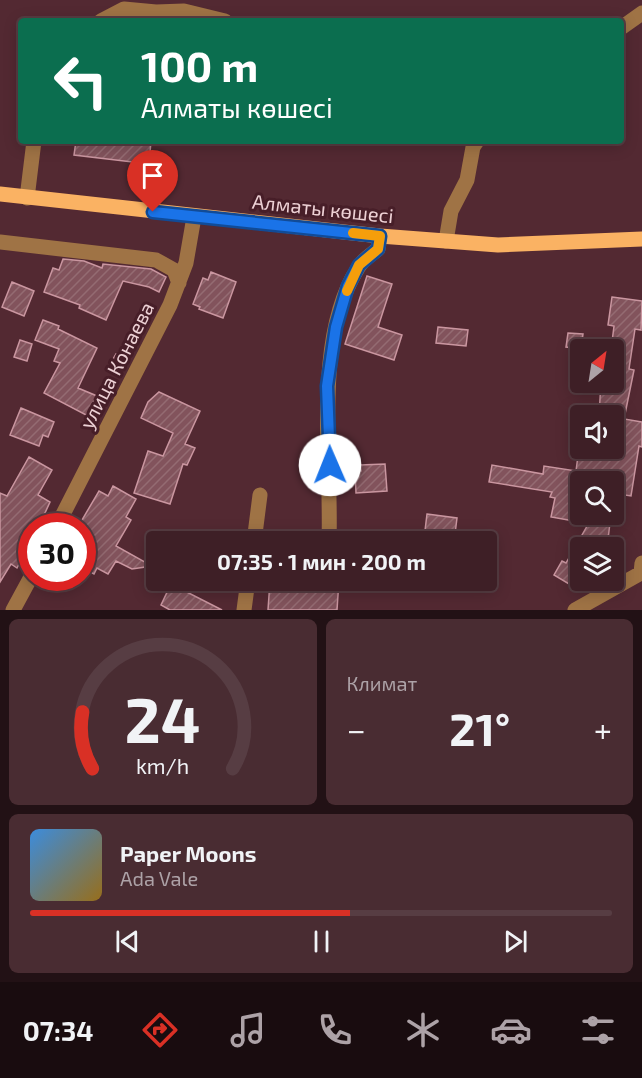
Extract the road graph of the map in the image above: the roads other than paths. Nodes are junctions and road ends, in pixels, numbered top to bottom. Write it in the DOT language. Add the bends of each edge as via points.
graph roads {
  1 [pos="642,13"];
  2 [pos="152,16"];
  3 [pos="107,18"];
  4 [pos="213,18"];
  5 [pos="624,26"];
  6 [pos="34,144"];
  7 [pos="475,144"];
  8 [pos="0,195"];
  9 [pos="27,198"];
  10 [pos="194,217"];
  11 [pos="380,236"];
  12 [pos="642,239"];
  13 [pos="446,241"];
  14 [pos="0,242"];
  15 [pos="178,283"];
  16 [pos="260,495"];
  17 [pos="64,513"];
  18 [pos="255,531"];
  19 [pos="330,531"];
  20 [pos="642,570"];
  21 [pos="23,591"];
  22 [pos="247,591"];
  23 [pos="13,610"];
  24 [pos="244,610"];
  25 [pos="575,610"];
  1 -- 5 [label="street"];
  2 -- 3 [label="street" via="124,9"];
  2 -- 4 [label="street" via="184,11"];
  6 -- 9 [label="street"];
  7 -- 13 [label="street" via="466,180 451,211"];
  8 -- 9 [label="main road, Алматы көшесі"];
  9 -- 10 [label="main road, Алматы көшесі"];
  10 -- 11 [label="main road, Алматы көшесі"];
  10 -- 15 [label="street, улица Конаева" via="186,263"];
  11 -- 13 [label="main road, Алматы көшесі"];
  11 -- 19 [label="street" via="378,249 359,265 348,286 336,327 327,386"];
  12 -- 13 [label="main road, Алматы көшесі" via="498,245"];
  14 -- 15 [label="street" via="156,260 174,270"];
  15 -- 17 [label="street, улица Конаева"];
  16 -- 18 [label="street"];
  20 -- 25 [label="street"];
  21 -- 23 [label="street"];
  22 -- 24 [label="street"];
}
